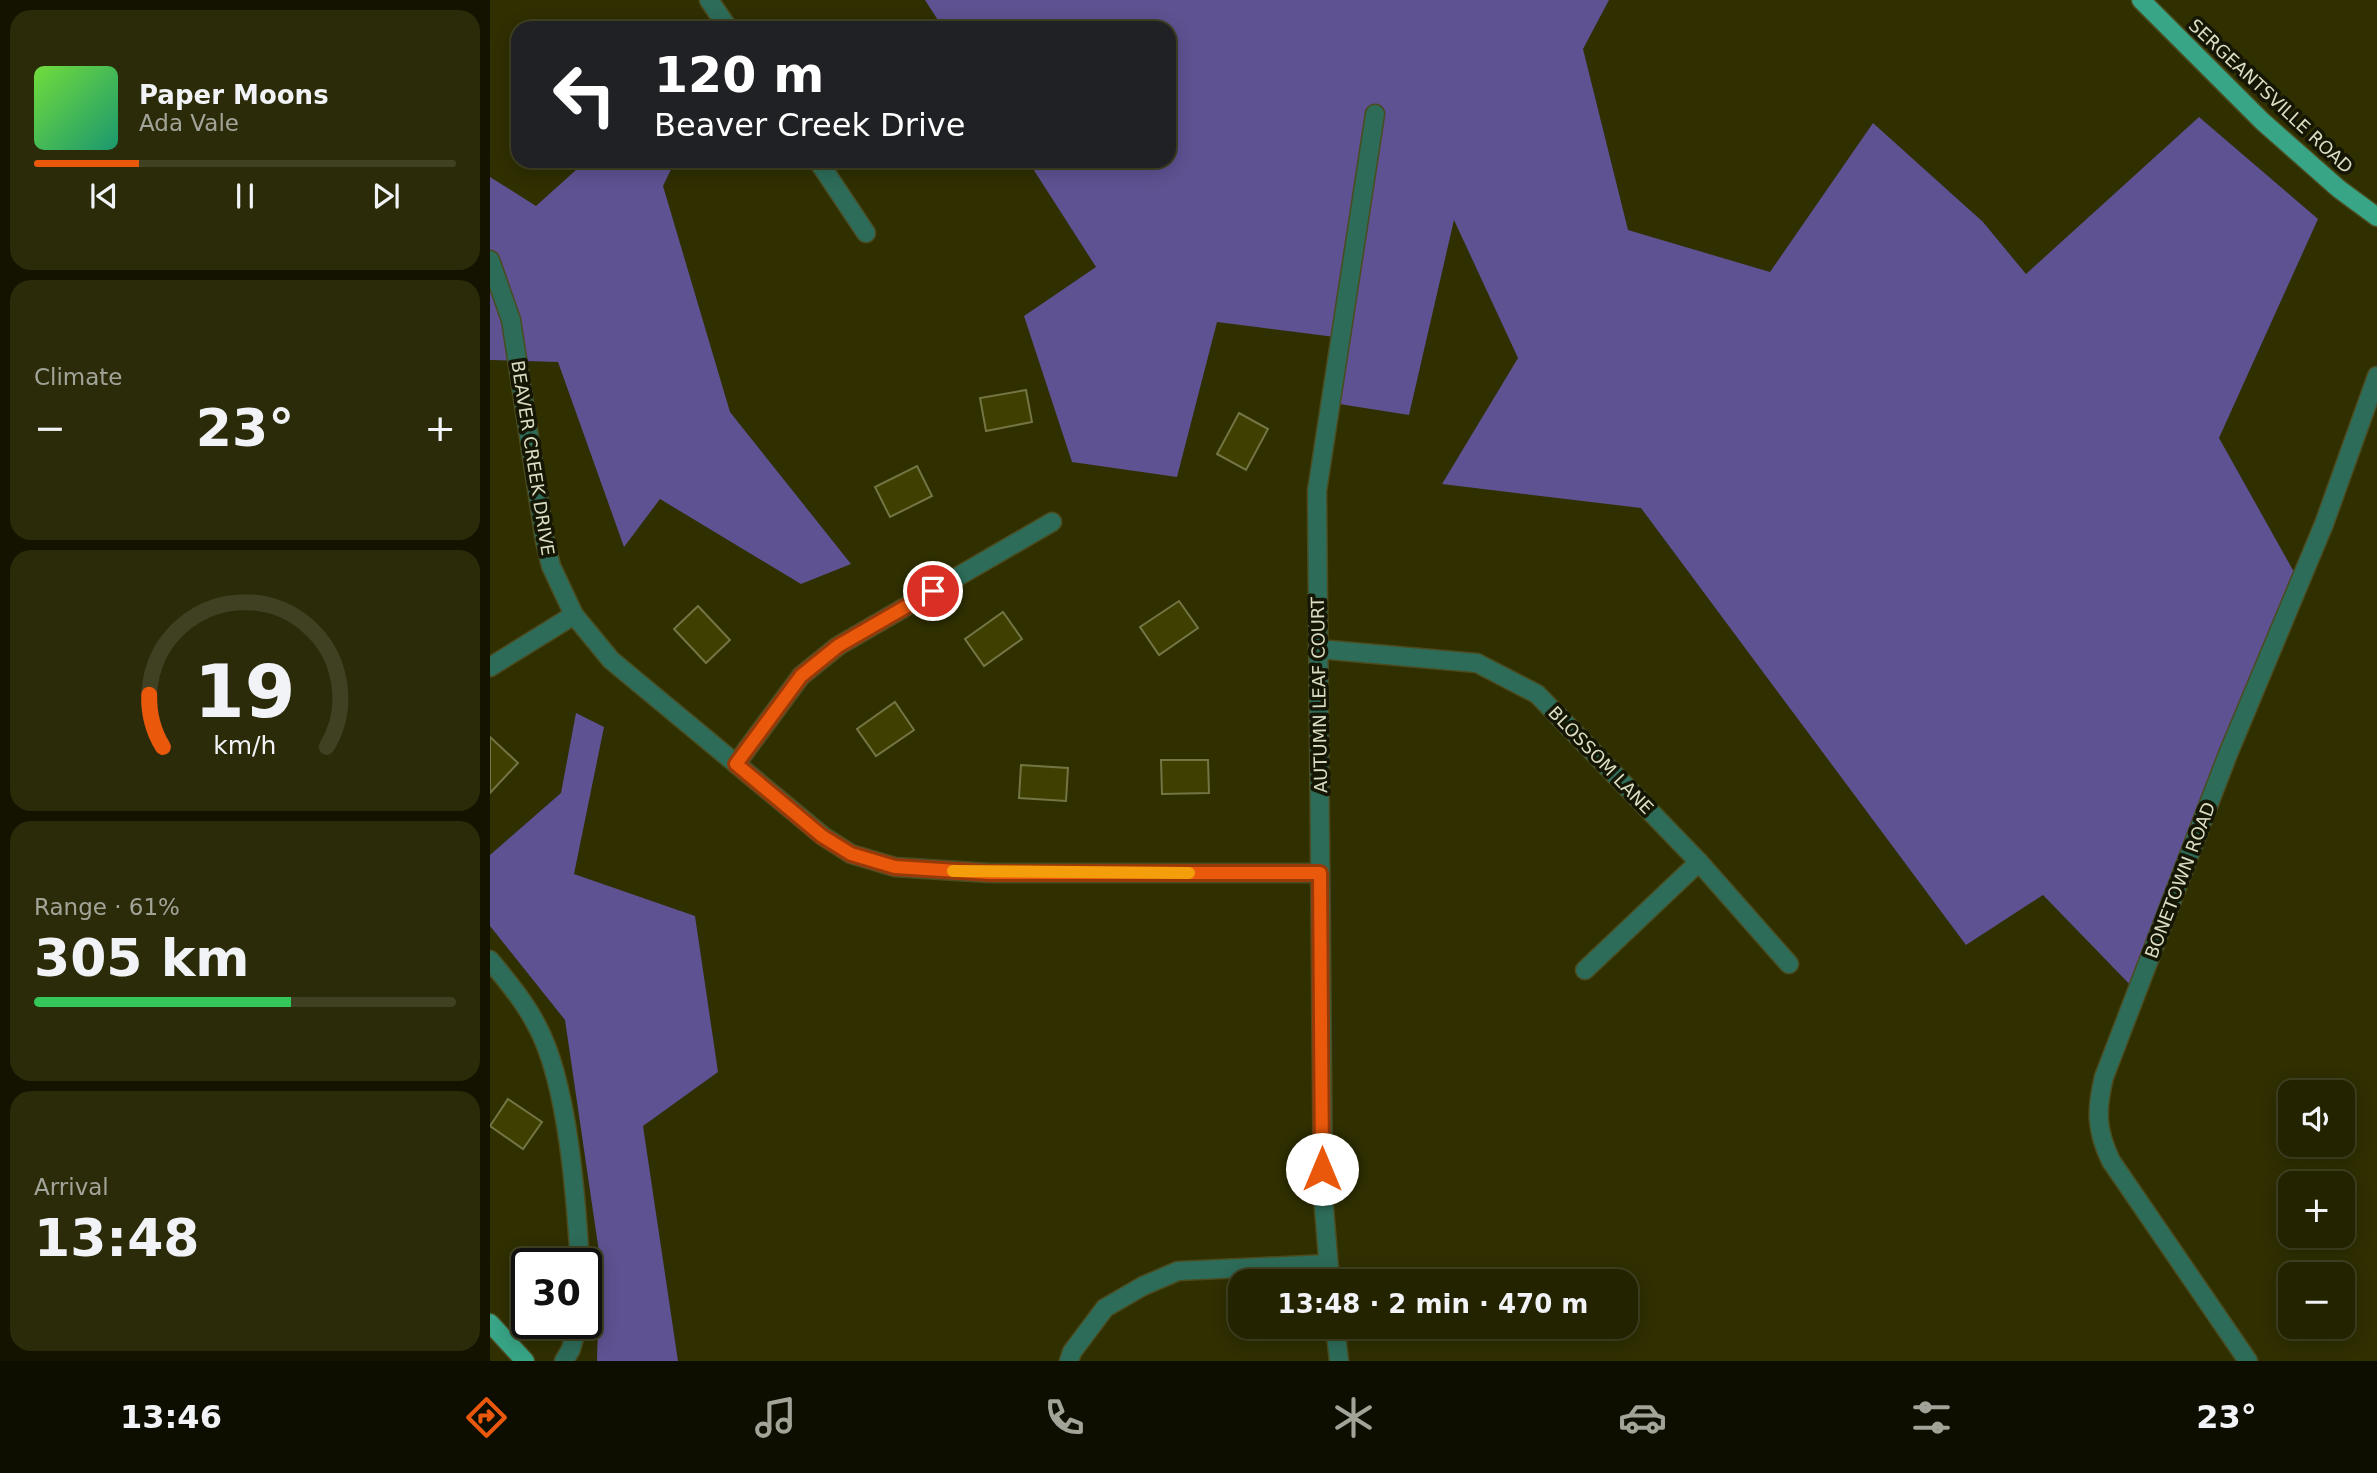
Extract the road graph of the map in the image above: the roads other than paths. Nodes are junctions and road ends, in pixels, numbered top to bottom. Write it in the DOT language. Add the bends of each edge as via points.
graph roads {
  1 [pos="709,0"];
  2 [pos="2141,0"];
  3 [pos="722,21"];
  4 [pos="1375,114"];
  5 [pos="823,168"];
  6 [pos="2377,217"];
  7 [pos="866,233"];
  8 [pos="490,260"];
  9 [pos="2377,376"];
  10 [pos="1052,522"];
  11 [pos="574,615"];
  12 [pos="1318,649"];
  13 [pos="490,667"];
  14 [pos="736,764"];
  15 [pos="1699,862"];
  16 [pos="1320,873"];
  17 [pos="490,960"];
  18 [pos="1789,964"];
  19 [pos="1585,970"];
  20 [pos="579,1248"];
  21 [pos="1329,1269"];
  22 [pos="1228,1271"];
  23 [pos="490,1323"];
  24 [pos="574,1339"];
  25 [pos="1336,1339"];
  26 [pos="525,1361"];
  27 [pos="564,1361"];
  28 [pos="1069,1361"];
  29 [pos="1339,1361"];
  30 [pos="2248,1361"];
  1 -- 3 [label="street"];
  2 -- 6 [label="main road, SERGEANTSVILLE ROAD" via="2262,121"];
  4 -- 12 [label="street, AUTUMN LEAF COURT" via="1317,491"];
  5 -- 7 [label="street"];
  8 -- 11 [label="street, BEAVER CREEK DRIVE" via="511,320 545,541 551,566"];
  9 -- 30 [label="street, BONETOWN ROAD" via="2362,426 2228,754 2104,1077 2096,1114 2111,1161"];
  10 -- 14 [label="street" via="838,646 801,676"];
  11 -- 13 [label="street"];
  11 -- 14 [label="street, BEAVER CREEK DRIVE" via="611,660"];
  12 -- 15 [label="street, BLOSSOM LANE" via="1477,663 1537,694"];
  12 -- 16 [label="street, AUTUMN LEAF COURT"];
  14 -- 16 [label="street, BEAVER CREEK DRIVE" via="822,836 851,854 895,867 989,873"];
  15 -- 18 [label="street, BLOSSOM LANE"];
  15 -- 19 [label="street"];
  16 -- 21 [label="street, AUTUMN LEAF COURT" via="1322,1196"];
  17 -- 20 [label="street" via="538,1027 552,1062 576,1202"];
  22 -- 28 [label="street" via="1178,1271 1143,1286 1105,1308"];
  23 -- 26 [label="main road"];
  24 -- 27 [label="street"];
  25 -- 29 [label="street"];
}
